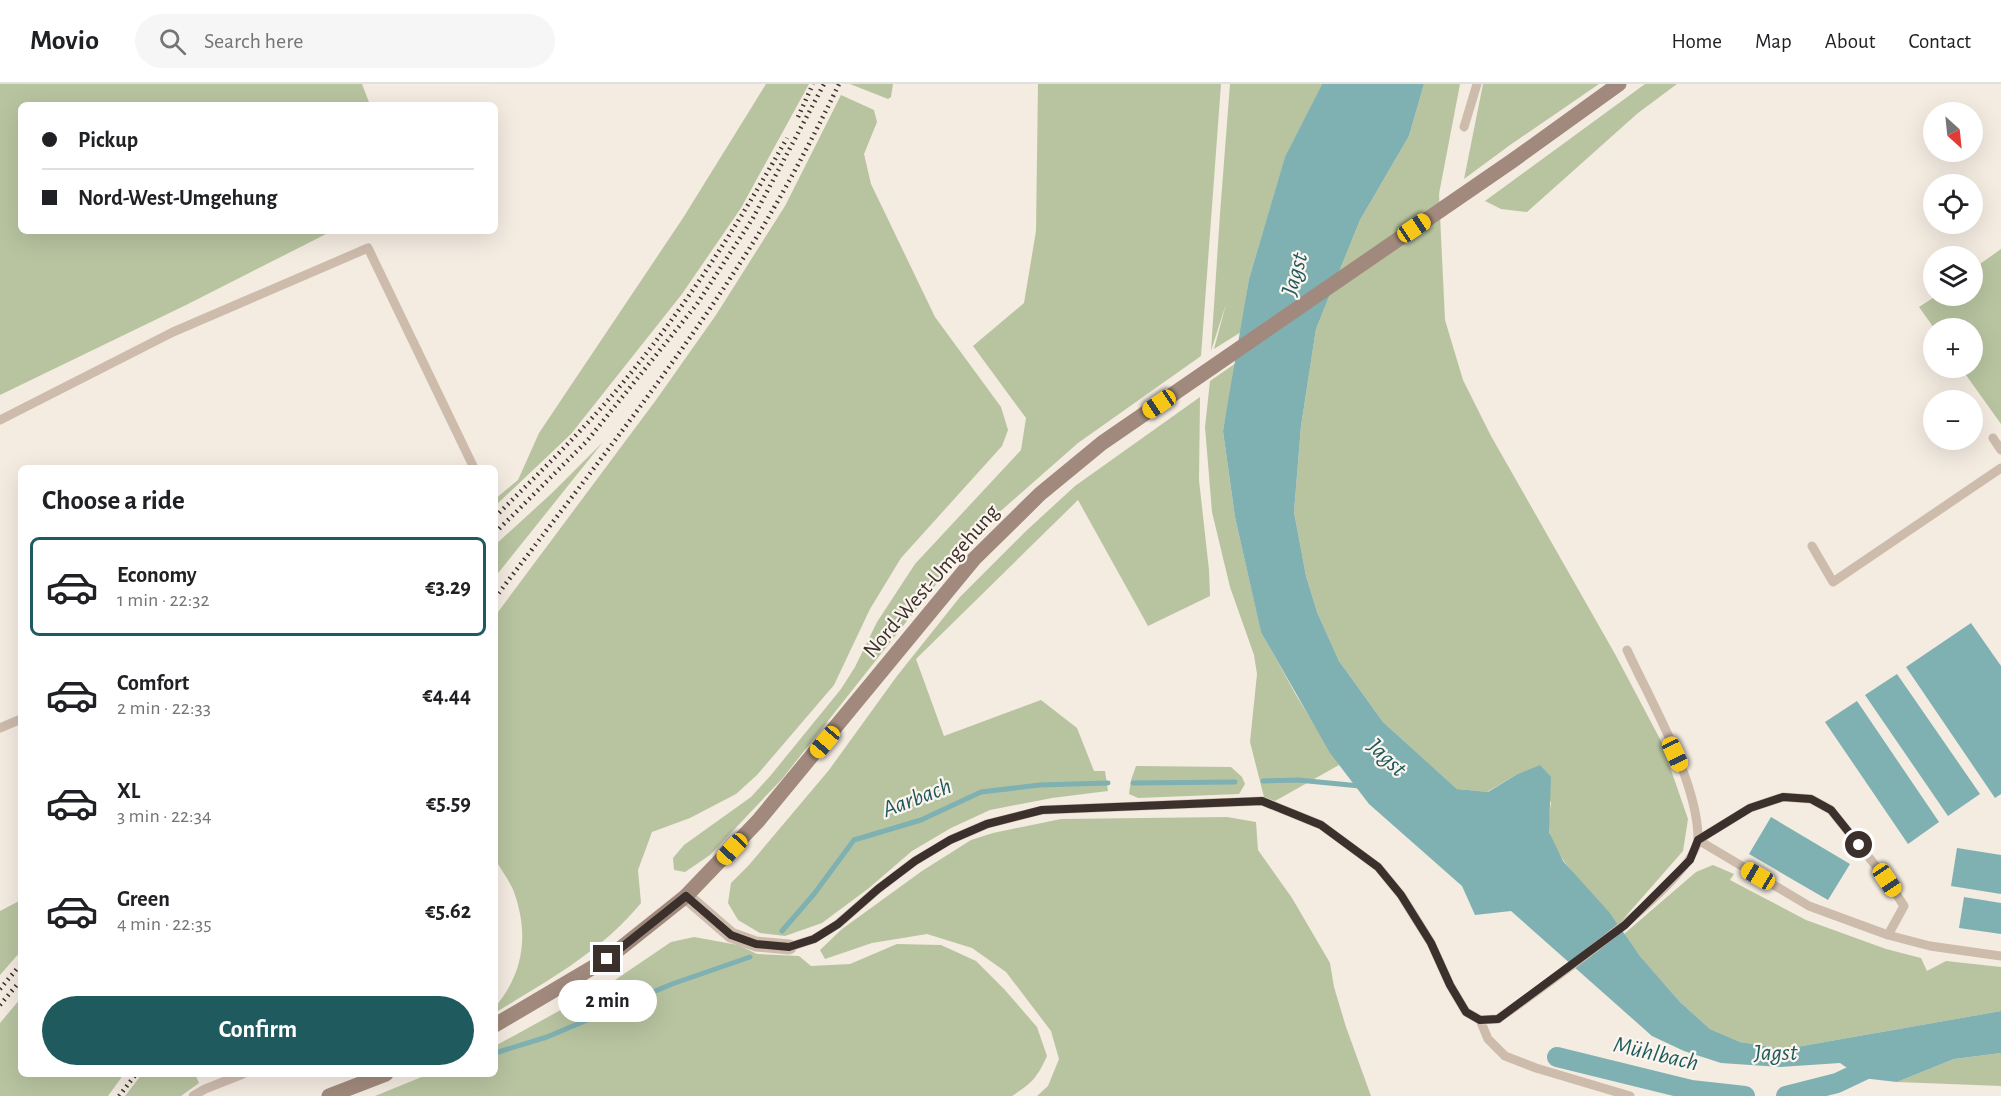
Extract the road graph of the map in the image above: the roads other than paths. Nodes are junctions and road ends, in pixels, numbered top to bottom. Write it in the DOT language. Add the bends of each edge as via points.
graph roads {
  1 [pos="1477,84"];
  2 [pos="1619,84"];
  3 [pos="1464,127"];
  4 [pos="0,420"];
  5 [pos="1993,438"];
  6 [pos="2001,450"];
  7 [pos="473,465"];
  8 [pos="2001,468"];
  9 [pos="1812,546"];
  10 [pos="1627,650"];
  11 [pos="18,720"];
  12 [pos="0,728"];
  13 [pos="1698,840"];
  14 [pos="686,896"];
  15 [pos="1888,935"];
  16 [pos="789,947"];
  17 [pos="2001,956"];
  18 [pos="1480,1020"];
  19 [pos="498,1023"];
  20 [pos="235,1077"];
  21 [pos="378,1077"];
  22 [pos="193,1096"];
  23 [pos="329,1096"];
  24 [pos="1630,1096"];
  1 -- 3 [label="lane"];
  2 -- 14 [label="main road, Nord-West-Umgehung" via="1102,443 1040,494 974,559 765,812"];
  4 -- 7 [label="lane" via="173,332 368,249"];
  5 -- 6 [label="lane"];
  8 -- 9 [label="lane" via="1833,582"];
  10 -- 13 [label="lane" via="1685,774"];
  11 -- 12 [label="lane"];
  13 -- 15 [label="lane" via="1809,906"];
  13 -- 15 [label="lane" via="1750,808 1783,797 1811,799 1831,810 1904,906"];
  13 -- 18 [label="lane" via="1690,860 1625,925 1498,1019"];
  14 -- 16 [label="street" via="731,935 756,944"];
  14 -- 19 [label="main road, Nord-West-Umgehung" via="607,959"];
  15 -- 17 [label="lane" via="1930,946"];
  16 -- 18 [label="lane" via="814,939 838,924 915,861 987,824 1042,810 1262,801 1321,825 1378,867 1431,943 1466,1012"];
  18 -- 24 [label="lane" via="1488,1040 1505,1056"];
  20 -- 22 [label="lane"];
  21 -- 23 [label="main road"];
}
